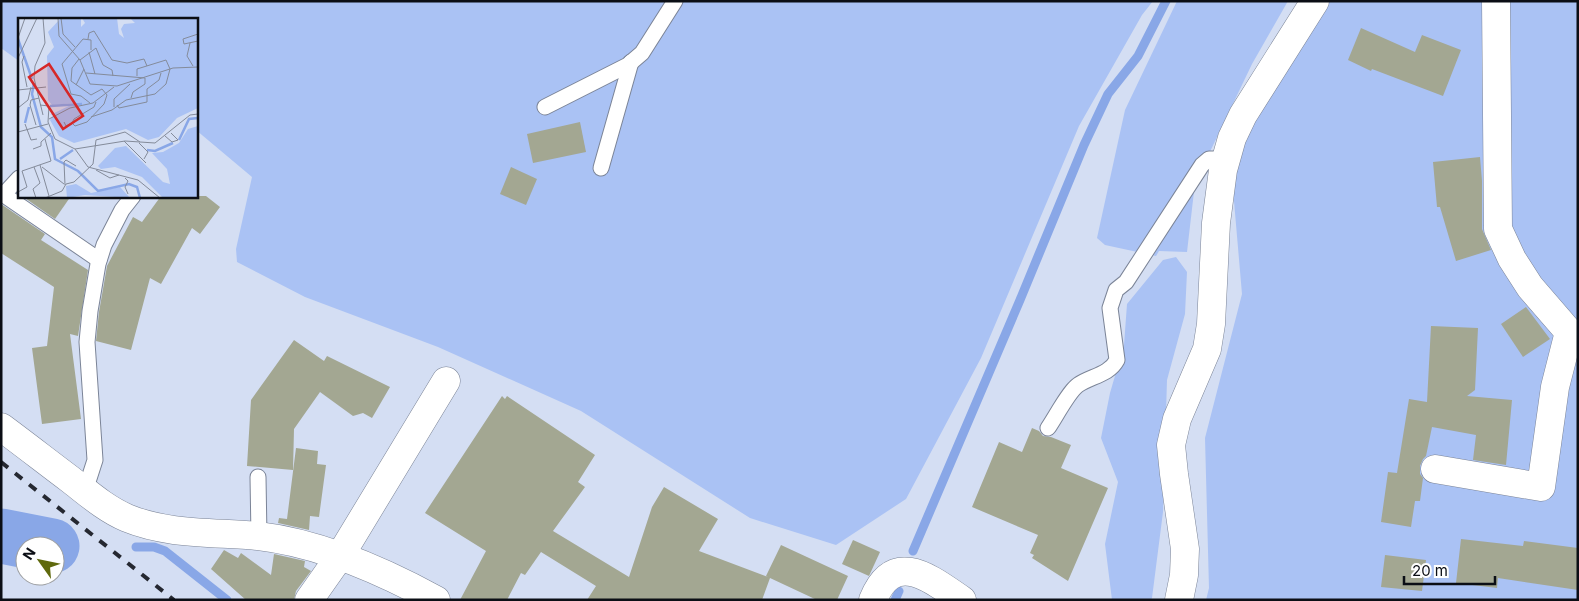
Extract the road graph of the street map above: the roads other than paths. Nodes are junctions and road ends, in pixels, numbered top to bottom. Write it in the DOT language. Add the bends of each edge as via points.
graph roads {
  1 [pos="676,1"];
  2 [pos="1315,1"];
  3 [pos="1496,1"];
  4 [pos="632,62"];
  5 [pos="545,107"];
  6 [pos="1226,159"];
  7 [pos="601,168"];
  8 [pos="18,179"];
  9 [pos="131,198"];
  10 [pos="99,260"];
  11 [pos="1573,333"];
  12 [pos="446,381"];
  13 [pos="1,427"];
  14 [pos="1048,428"];
  15 [pos="1435,469"];
  16 [pos="258,477"];
  17 [pos="85,490"];
  18 [pos="259,536"];
  19 [pos="340,556"];
  20 [pos="309,600"];
  21 [pos="436,600"];
  22 [pos="873,600"];
  23 [pos="962,600"];
  24 [pos="1179,600"];
  1 -- 4 [label="lane" via="642,53"];
  2 -- 6 [label="street" via="1243,115"];
  3 -- 11 [label="street" via="1498,229 1530,287"];
  4 -- 5 [label="lane"];
  4 -- 7 [label="lane"];
  6 -- 14 [label="lane" via="1209,159 1202,164 1126,282 1116,290 1110,308 1117,360 1114,366 1077,386"];
  6 -- 24 [label="street" via="1219,192 1207,349 1177,419 1171,445 1185,549"];
  8 -- 10 [label="lane" via="6,192 7,197"];
  9 -- 10 [label="lane"];
  10 -- 17 [label="lane" via="87,342 95,460"];
  11 -- 15 [label="street" via="1556,387 1541,487"];
  12 -- 19 [label="street"];
  13 -- 17 [label="street"];
  16 -- 18 [label="lane"];
  17 -- 18 [label="street" via="127,518 152,526"];
  18 -- 19 [label="street" via="308,545"];
  19 -- 20 [label="street"];
  19 -- 21 [label="street"];
  22 -- 23 [label="street" via="883,582 906,570 933,580"];
}
